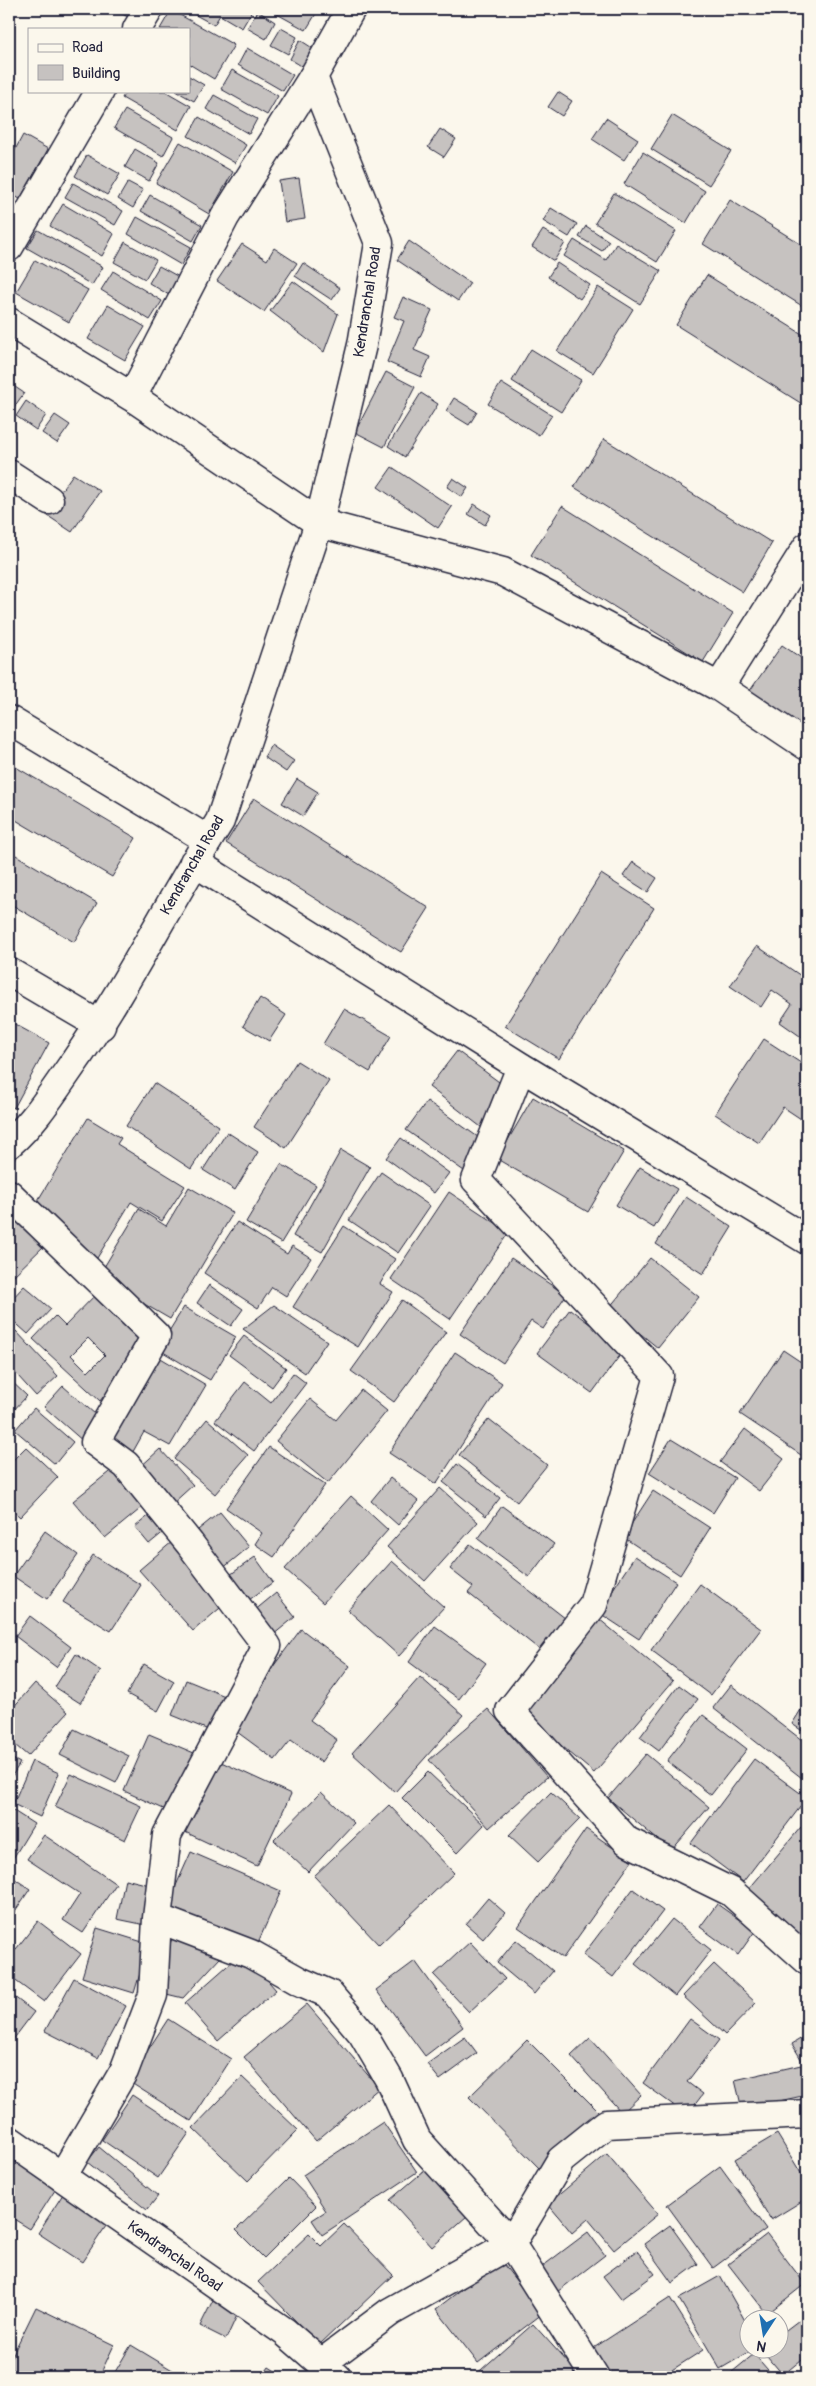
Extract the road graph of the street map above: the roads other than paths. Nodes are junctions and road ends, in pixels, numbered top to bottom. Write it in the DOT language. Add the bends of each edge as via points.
graph roads {
  1 [pos="148,9"];
  2 [pos="351,9"];
  3 [pos="138,28"];
  4 [pos="313,77"];
  5 [pos="99,92"];
  6 [pos="9,247"];
  7 [pos="9,322"];
  8 [pos="132,397"];
  9 [pos="9,474"];
  10 [pos="49,500"];
  11 [pos="319,523"];
  12 [pos="807,547"];
  13 [pos="719,687"];
  14 [pos="9,720"];
  15 [pos="807,746"];
  16 [pos="201,851"];
  17 [pos="9,972"];
  18 [pos="101,1026"];
  19 [pos="521,1067"];
  20 [pos="9,1144"];
  21 [pos="9,1194"];
  22 [pos="807,1240"];
  23 [pos="157,1918"];
  24 [pos="807,1960"];
  25 [pos="807,2114"];
  26 [pos="9,2140"];
  27 [pos="62,2177"];
  28 [pos="511,2244"];
  29 [pos="330,2370"];
  30 [pos="595,2377"];
  1 -- 3 [label="street"];
  2 -- 4 [label="street"];
  4 -- 8 [label="street" via="225,217"];
  4 -- 11 [label="street, Kendranchal Road" via="379,243 362,345"];
  5 -- 6 [label="street"];
  7 -- 8 [label="street"];
  8 -- 11 [label="street"];
  9 -- 10 [label="street"];
  11 -- 13 [label="street" via="503,572"];
  11 -- 16 [label="street, Kendranchal Road" via="220,821"];
  12 -- 13 [label="street"];
  13 -- 15 [label="street"];
  14 -- 16 [label="street"];
  16 -- 18 [label="street, Kendranchal Road"];
  16 -- 19 [label="street"];
  17 -- 18 [label="street"];
  18 -- 20 [label="street, Kendranchal Road" via="28,1127"];
  19 -- 22 [label="street"];
  19 -- 24 [label="street" via="476,1180 659,1376 593,1605 510,1711 627,1842 731,1892"];
  21 -- 23 [label="street" via="156,1336 95,1442 126,1465 267,1646 167,1835"];
  23 -- 27 [label="street" via="153,1994 124,2071"];
  23 -- 28 [label="street" via="251,1954 330,1994 366,2040 389,2079 417,2140"];
  25 -- 28 [label="street" via="606,2124 561,2160"];
  26 -- 27 [label="street, Kendranchal Road"];
  27 -- 29 [label="street, Kendranchal Road" via="285,2332"];
  28 -- 29 [label="street" via="390,2312"];
  28 -- 30 [label="street"];
}
